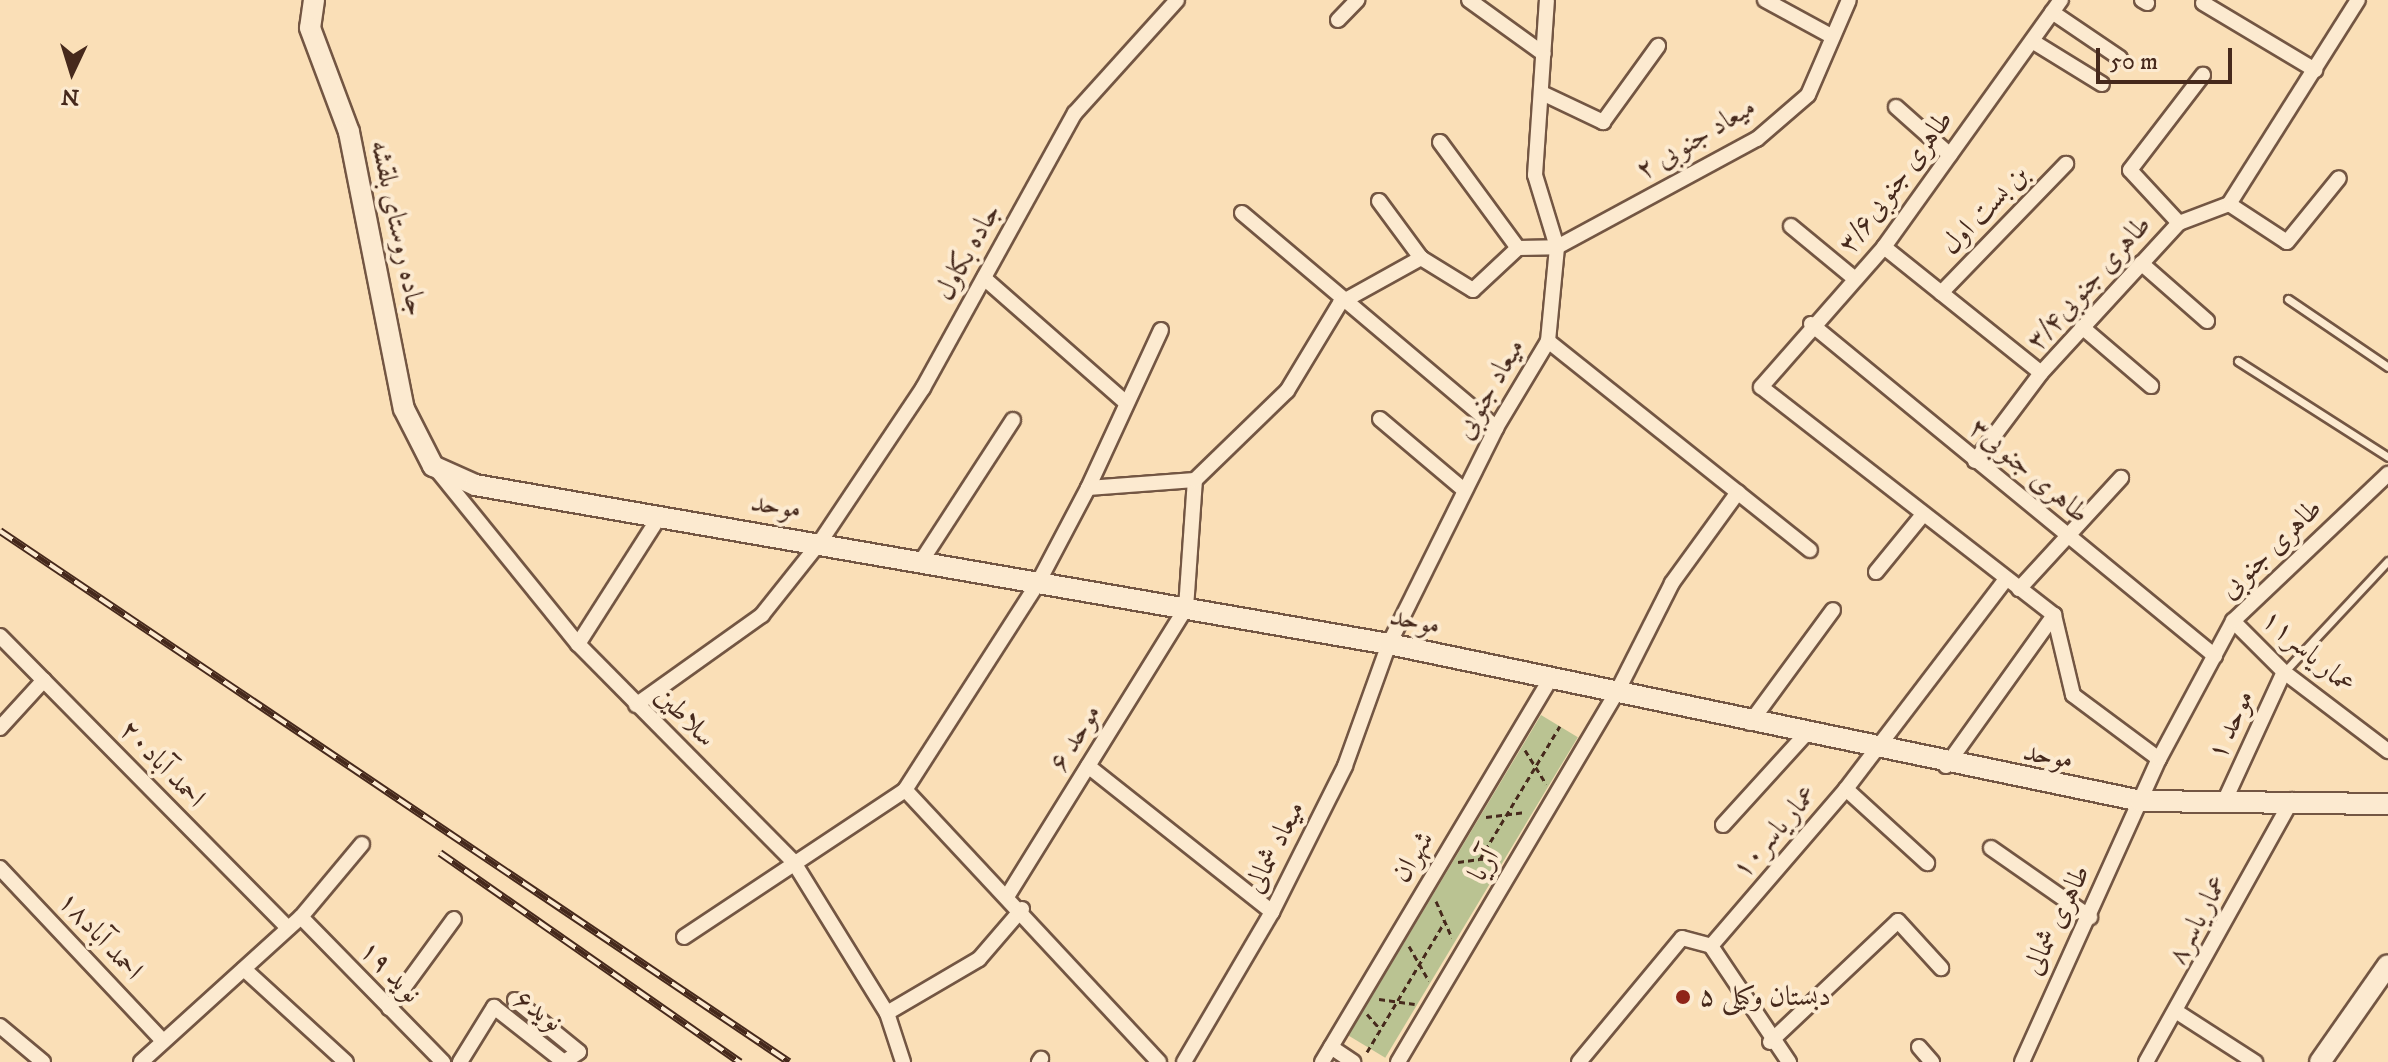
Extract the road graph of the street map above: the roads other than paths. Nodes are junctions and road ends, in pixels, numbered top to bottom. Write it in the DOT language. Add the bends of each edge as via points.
graph roads {
  1 [pos="314,0"];
  2 [pos="1177,0"];
  3 [pos="1357,0"];
  4 [pos="1469,0"];
  5 [pos="1547,0"];
  6 [pos="1765,0"];
  7 [pos="1849,0"];
  8 [pos="2358,0"];
  9 [pos="2203,3"];
  10 [pos="2056,6"];
  11 [pos="1338,20"];
  12 [pos="1833,37"];
  13 [pos="2032,41"];
  14 [pos="1658,46"];
  15 [pos="1544,54"];
  16 [pos="2120,58"];
  17 [pos="2315,70"];
  18 [pos="2203,75"];
  19 [pos="2102,84"];
  20 [pos="1542,93"];
  21 [pos="1896,107"];
  22 [pos="1440,142"];
  23 [pos="1950,155"];
  24 [pos="2066,164"];
  25 [pos="2339,178"];
  26 [pos="1379,201"];
  27 [pos="2229,204"];
  28 [pos="1242,213"];
  29 [pos="2179,223"];
  30 [pos="1791,226"];
  31 [pos="1557,247"];
  32 [pos="1884,247"];
  33 [pos="1518,248"];
  34 [pos="1421,258"];
  35 [pos="2141,263"];
  36 [pos="984,278"];
  37 [pos="1855,279"];
  38 [pos="1941,293"];
  39 [pos="2288,299"];
  40 [pos="1340,303"];
  41 [pos="2207,321"];
  42 [pos="1811,324"];
  43 [pos="2082,327"];
  44 [pos="1161,330"];
  45 [pos="1548,341"];
  46 [pos="2238,361"];
  47 [pos="2388,367"];
  48 [pos="2041,373"];
  49 [pos="2151,386"];
  50 [pos="1124,401"];
  51 [pos="1380,419"];
  52 [pos="1013,420"];
  53 [pos="1496,428"];
  54 [pos="2388,457"];
  55 [pos="1975,461"];
  56 [pos="433,466"];
  57 [pos="2388,474"];
  58 [pos="2121,478"];
  59 [pos="1195,480"];
  60 [pos="1088,488"];
  61 [pos="1464,490"];
  62 [pos="1738,492"];
  63 [pos="660,516"];
  64 [pos="1921,517"];
  65 [pos="2069,538"];
  66 [pos="820,542"];
  67 [pos="1810,550"];
  68 [pos="922,560"];
  69 [pos="2388,561"];
  70 [pos="1876,572"];
  71 [pos="2006,579"];
  72 [pos="1039,581"];
  73 [pos="2019,589"];
  74 [pos="1186,608"];
  75 [pos="1833,610"];
  76 [pos="2054,615"];
  77 [pos="2233,621"];
  78 [pos="0,636"];
  79 [pos="578,644"];
  80 [pos="1389,644"];
  81 [pos="2215,656"];
  82 [pos="2284,672"];
  83 [pos="1550,679"];
  84 [pos="44,680"];
  85 [pos="1616,694"];
  86 [pos="636,705"];
  87 [pos="1750,723"];
  88 [pos="0,728"];
  89 [pos="1805,735"];
  90 [pos="1876,751"];
  91 [pos="2388,751"];
  92 [pos="2159,759"];
  93 [pos="1088,766"];
  94 [pos="1946,766"];
  95 [pos="1846,789"];
  96 [pos="905,790"];
  97 [pos="2225,800"];
  98 [pos="2292,800"];
  99 [pos="2141,801"];
  100 [pos="2388,804"];
  101 [pos="1723,825"];
  102 [pos="362,844"];
  103 [pos="1991,848"];
  104 [pos="793,861"];
  105 [pos="1927,863"];
  106 [pos="0,868"];
  107 [pos="1008,895"];
  108 [pos="1022,909"];
  109 [pos="1272,912"];
  110 [pos="301,917"];
  111 [pos="2090,917"];
  112 [pos="454,919"];
  113 [pos="288,928"];
  114 [pos="684,937"];
  115 [pos="1711,946"];
  116 [pos="2388,965"];
  117 [pos="1941,968"];
  118 [pos="244,969"];
  119 [pos="515,1000"];
  120 [pos="389,1008"];
  121 [pos="2177,1012"];
  122 [pos="887,1013"];
  123 [pos="0,1026"];
  124 [pos="162,1040"];
  125 [pos="1770,1042"];
  126 [pos="1331,1047"];
  127 [pos="1919,1047"];
  128 [pos="43,1062"];
  129 [pos="141,1062"];
  130 [pos="346,1062"];
  131 [pos="443,1062"];
  132 [pos="460,1062"];
  133 [pos="564,1062"];
  134 [pos="903,1062"];
  135 [pos="1159,1062"];
  136 [pos="1184,1062"];
  137 [pos="1322,1062"];
  138 [pos="1353,1062"];
  139 [pos="1398,1062"];
  140 [pos="1579,1062"];
  141 [pos="1789,1062"];
  142 [pos="1932,1062"];
  143 [pos="2022,1062"];
  144 [pos="2146,1062"];
  145 [pos="2255,1062"];
  146 [pos="2320,1062"];
  1 -- 56 [label="street, جاده روستای بلقشه" via="310,28 349,132 404,409"];
  2 -- 36 [label="street, جاده بکاول" via="1075,113"];
  3 -- 11 [label="street"];
  4 -- 15 [label="street"];
  5 -- 15 [label="street, میعاد جنوبی"];
  6 -- 12 [label="street"];
  7 -- 12 [label="street, میعاد جنوبی ۲"];
  8 -- 17 [label="street"];
  9 -- 17 [label="street"];
  10 -- 13 [label="street, طاهری جنوبی۳/۶"];
  10 -- 16 [label="street"];
  12 -- 31 [label="street, میعاد جنوبی ۲" via="1808,95 1757,139"];
  13 -- 19 [label="street"];
  13 -- 23 [label="street, طاهری جنوبی۳/۶"];
  14 -- 20 [label="street" via="1603,122"];
  15 -- 20 [label="street, میعاد جنوبی"];
  17 -- 27 [label="street"];
  18 -- 29 [label="street" via="2130,170"];
  20 -- 31 [label="street, میعاد جنوبی" via="1535,175"];
  21 -- 23 [label="street"];
  22 -- 33 [label="street"];
  23 -- 32 [label="street, طاهری جنوبی۳/۶"];
  24 -- 38 [label="street, بن بست اول"];
  25 -- 27 [label="street" via="2287,242"];
  26 -- 34 [label="street"];
  27 -- 29 [label="street, طاهری جنوبی۳/۴"];
  28 -- 40 [label="street"];
  29 -- 35 [label="street, طاهری جنوبی۳/۴"];
  30 -- 37 [label="street"];
  31 -- 33 [label="street"];
  31 -- 45 [label="street, میعاد جنوبی"];
  32 -- 37 [label="street, طاهری جنوبی۳/۶"];
  32 -- 38 [label="street"];
  33 -- 34 [label="street" via="1473,290"];
  34 -- 40 [label="street"];
  35 -- 41 [label="street"];
  35 -- 43 [label="street, طاهری جنوبی۳/۴"];
  36 -- 50 [label="street"];
  36 -- 66 [label="street, جاده بکاول" via="923,388"];
  37 -- 42 [label="street, طاهری جنوبی۳/۶"];
  38 -- 48 [label="street"];
  39 -- 47 [label="lane"];
  40 -- 53 [label="street"];
  40 -- 59 [label="street" via="1287,391"];
  42 -- 55 [label="street, طاهری جنوبی۳"];
  42 -- 64 [label="street, طاهری جنوبی۳/۶" via="1761,387"];
  43 -- 48 [label="street, طاهری جنوبی۳/۴"];
  43 -- 49 [label="street"];
  44 -- 50 [label="street"];
  45 -- 53 [label="street, میعاد جنوبی"];
  45 -- 62 [label="street"];
  46 -- 54 [label="lane"];
  48 -- 55 [label="street, طاهری جنوبی۳/۴"];
  50 -- 60 [label="street"];
  51 -- 61 [label="street"];
  52 -- 68 [label="street"];
  53 -- 61 [label="street, میعاد جنوبی"];
  55 -- 65 [label="street, طاهری جنوبی۳"];
  56 -- 63 [label="street, موحد" via="475,485"];
  56 -- 79 [label="street, سلاطین"];
  57 -- 77 [label="street, طاهری جنوبی"];
  58 -- 65 [label="street"];
  59 -- 60 [label="street"];
  59 -- 74 [label="street"];
  60 -- 72 [label="street"];
  61 -- 80 [label="street, میعاد جنوبی"];
  62 -- 67 [label="street"];
  62 -- 85 [label="street, آریا" via="1672,583"];
  63 -- 66 [label="street, موحد"];
  63 -- 79 [label="street"];
  64 -- 70 [label="street"];
  64 -- 71 [label="street"];
  65 -- 73 [label="street"];
  65 -- 81 [label="street, طاهری جنوبی۳"];
  66 -- 68 [label="street, موحد"];
  66 -- 86 [label="street, جاده بکاول" via="762,615"];
  68 -- 72 [label="street, موحد"];
  69 -- 82 [label="lane"];
  71 -- 73 [label="street"];
  71 -- 90 [label="street, عمار یاسر۱۰"];
  72 -- 74 [label="street, موحد"];
  72 -- 96 [label="street"];
  73 -- 76 [label="street"];
  74 -- 80 [label="street, موحد"];
  74 -- 93 [label="street, موحد ۶"];
  75 -- 87 [label="street"];
  76 -- 92 [label="street" via="2073,695"];
  76 -- 94 [label="street"];
  77 -- 81 [label="street, طاهری جنوبی"];
  77 -- 82 [label="street, عمار یاسر۱۱"];
  78 -- 84 [label="street, احمد آباد۲۰"];
  79 -- 86 [label="street, سلاطین"];
  80 -- 83 [label="street, موحد"];
  80 -- 109 [label="street, میعاد شمالی" via="1345,766"];
  81 -- 92 [label="street, طاهری جنوبی"];
  82 -- 91 [label="street, عمار یاسر۱۱"];
  82 -- 97 [label="street, موحد ۱"];
  83 -- 85 [label="street, موحد"];
  83 -- 126 [label="street, شهران"];
  84 -- 88 [label="street"];
  84 -- 113 [label="street, احمد آباد۲۰"];
  85 -- 87 [label="street, موحد"];
  85 -- 139 [label="street, آریا"];
  86 -- 104 [label="street, سلاطین"];
  87 -- 89 [label="street, موحد"];
  89 -- 90 [label="street, موحد"];
  89 -- 101 [label="street"];
  90 -- 94 [label="street, موحد"];
  90 -- 95 [label="street, عمار یاسر۱۰"];
  92 -- 99 [label="street, طاهری جنوبی"];
  93 -- 107 [label="street, موحد ۶"];
  93 -- 109 [label="street"];
  94 -- 99 [label="street, موحد"];
  95 -- 105 [label="street"];
  95 -- 115 [label="street, عمار یاسر۱۰"];
  96 -- 104 [label="street"];
  96 -- 107 [label="street"];
  97 -- 98 [label="street, موحد"];
  97 -- 99 [label="street, موحد"];
  98 -- 100 [label="street, موحد"];
  98 -- 121 [label="street, عمار یاسر۸"];
  99 -- 111 [label="street, طاهری شمالی"];
  102 -- 110 [label="street"];
  103 -- 111 [label="street"];
  104 -- 114 [label="street"];
  104 -- 122 [label="street, سلاطین"];
  106 -- 124 [label="street, احمد آباد۱۸"];
  107 -- 108 [label="street"];
  108 -- 122 [label="street" via="979,959"];
  108 -- 135 [label="street"];
  109 -- 136 [label="street, میعاد شمالی"];
  110 -- 113 [label="street"];
  110 -- 120 [label="street, نوید ۱۹"];
  111 -- 143 [label="street, طاهری شمالی"];
  112 -- 120 [label="street"];
  113 -- 118 [label="street"];
  115 -- 125 [label="street"];
  115 -- 140 [label="street" via="1682,938"];
  116 -- 146 [label="street"];
  117 -- 125 [label="street" via="1898,921"];
  118 -- 124 [label="street"];
  118 -- 130 [label="street"];
  119 -- 133 [label="street" via="579,1052"];
  120 -- 131 [label="street, نوید ۱۹"];
  121 -- 144 [label="street, عمار یاسر۸"];
  121 -- 145 [label="street"];
  122 -- 134 [label="street, سلاطین"];
  123 -- 128 [label="street"];
  124 -- 129 [label="street"];
  125 -- 141 [label="street"];
  126 -- 137 [label="street, شهران"];
  126 -- 138 [label="street"];
  127 -- 142 [label="street"];
  132 -- 133 [label="street, نوید۶" via="494,1007"];
}
